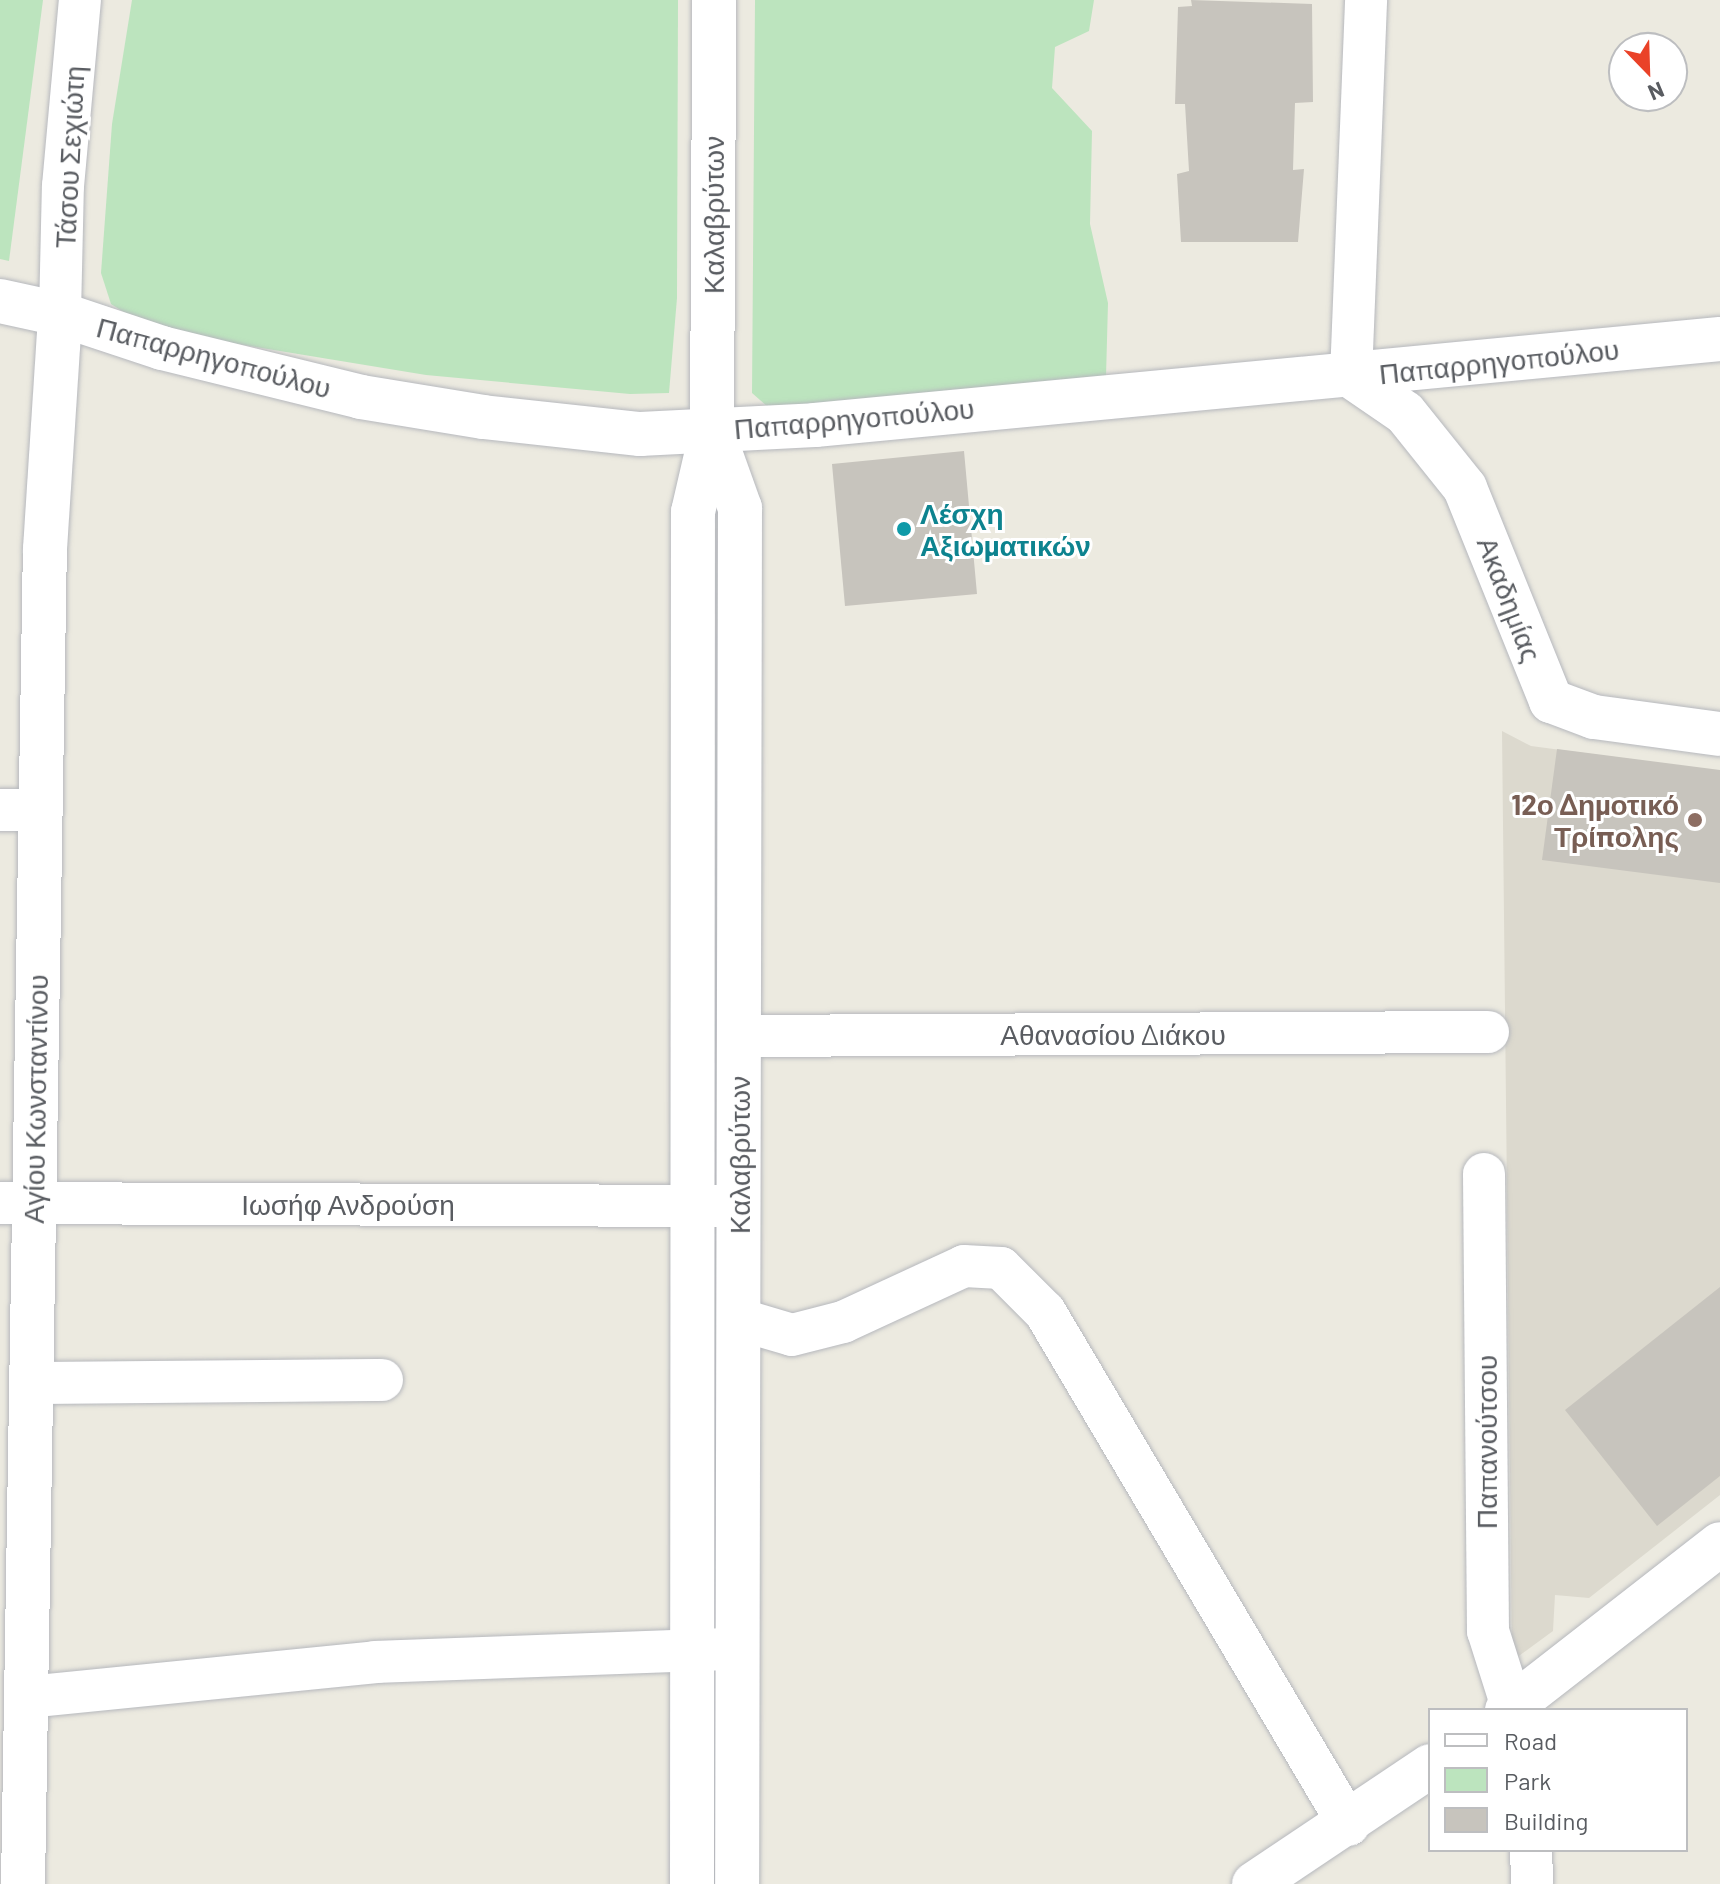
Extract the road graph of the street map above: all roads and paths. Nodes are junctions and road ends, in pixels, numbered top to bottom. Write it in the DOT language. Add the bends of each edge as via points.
graph roads {
  1 [pos="80,0"];
  2 [pos="714,0"];
  3 [pos="1366,0"];
  4 [pos="0,301"];
  5 [pos="60,314"];
  6 [pos="1720,339"];
  7 [pos="1351,376"];
  8 [pos="712,430"];
  9 [pos="1720,734"];
  10 [pos="21,810"];
  11 [pos="1488,1032"];
  12 [pos="739,1036"];
  13 [pos="1484,1174"];
  14 [pos="16,1203"];
  15 [pos="696,1206"];
  16 [pos="741,1206"];
  17 [pos="738,1319"];
  18 [pos="382,1380"];
  19 [pos="32,1383"];
  20 [pos="1720,1544"];
  21 [pos="716,1650"];
  22 [pos="27,1697"];
  23 [pos="1511,1708"];
  24 [pos="1512,1708"];
  25 [pos="1428,1767"];
  26 [pos="1349,1825"];
  27 [pos="1531,1852"];
  28 [pos="16,1863"];
  29 [pos="692,1884"];
  30 [pos="737,1884"];
  31 [pos="1254,1884"];
  32 [pos="1532,1884"];
  1 -- 5 [label="street, Τάσου Σεχιώτη" via="63,186"];
  2 -- 8 [label="main road, Καλαβρύτων"];
  3 -- 7 [label="street"];
  4 -- 5 [label="main road, Παπαρρηγοπούλου"];
  5 -- 8 [label="main road, Παπαρρηγοπούλου" via="162,348 361,397 640,434"];
  5 -- 10 [label="main road, Αγίου Κωνσταντίνου"];
  6 -- 7 [label="main road, Παπαρρηγοπούλου"];
  7 -- 8 [label="main road, Παπαρρηγοπούλου"];
  7 -- 9 [label="main road, Ακαδημίας" via="1405,413 1465,488 1551,701 1594,717"];
  8 -- 12 [label="main road, Καλαβρύτων" via="740,508"];
  8 -- 15 [label="main road, Καλαβρύτων" via="693,512"];
  10 -- 14 [label="main road, Αγίου Κωνσταντίνου"];
  11 -- 12 [label="street, Αθανασίου Διάκου"];
  12 -- 16 [label="main road, Καλαβρύτων"];
  13 -- 23 [label="street, Παπανούτσου" via="1488,1631"];
  14 -- 15 [label="street, Ιωσήφ Ανδρούση"];
  14 -- 19 [label="main road, Αγίου Κωνσταντίνου"];
  15 -- 16 [label="street, Ιωσήφ Ανδρούση"];
  15 -- 21 [label="main road, Καλαβρύτων"];
  16 -- 17 [label="main road, Καλαβρύτων"];
  17 -- 21 [label="main road, Καλαβρύτων"];
  17 -- 26 [label="street" via="792,1335 843,1322 964,1266 1001,1268 1045,1312"];
  18 -- 19 [label="street"];
  19 -- 22 [label="main road, Αγίου Κωνσταντίνου"];
  20 -- 24 [label="main road"];
  21 -- 22 [label="street" via="375,1662"];
  21 -- 29 [label="main road, Καλαβρύτων"];
  21 -- 30 [label="main road, Καλαβρύτων"];
  22 -- 28 [label="main road, Αγίου Κωνσταντίνου"];
  25 -- 26 [label="main road"];
  26 -- 31 [label="main road"];
  27 -- 32 [label="street"];
}
